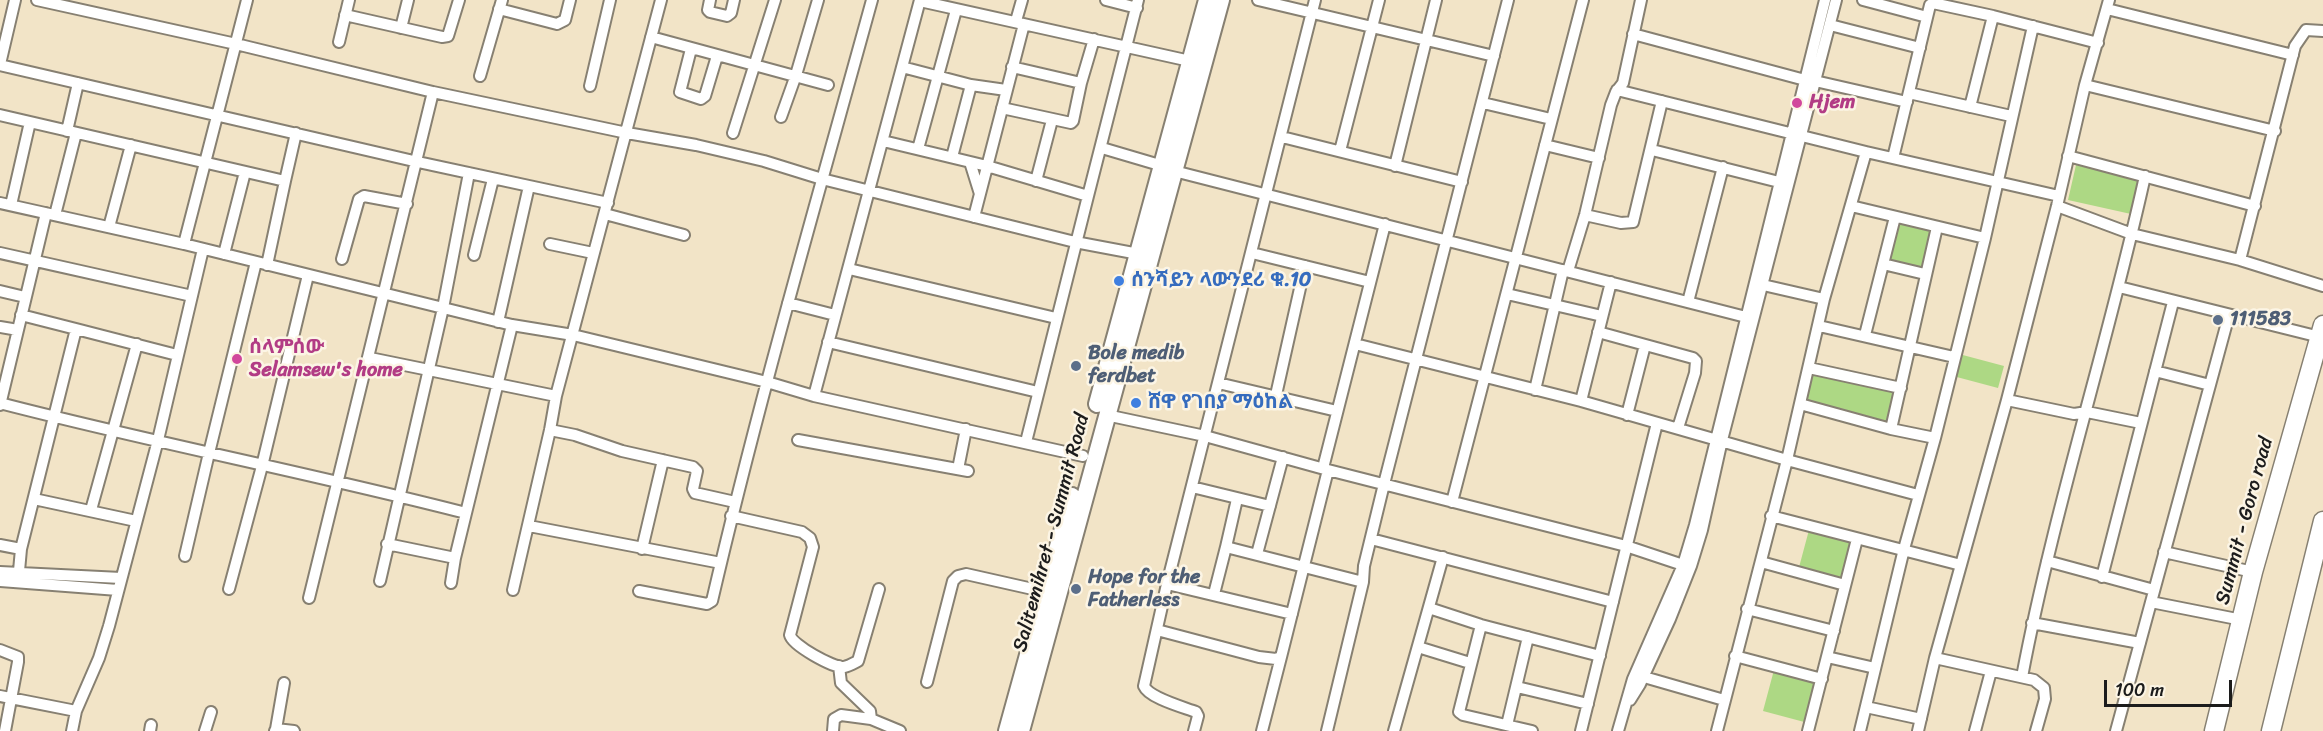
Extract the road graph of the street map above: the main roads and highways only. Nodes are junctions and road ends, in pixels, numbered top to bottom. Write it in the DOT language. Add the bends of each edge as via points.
graph roads {
  1 [pos="1207,0"];
  2 [pos="1221,0"];
  3 [pos="1168,169"];
  4 [pos="1145,255"];
  5 [pos="2321,331"];
  6 [pos="2323,521"];
  7 [pos="2320,543"];
  8 [pos="1007,731"];
  9 [pos="1021,731"];
  10 [pos="2214,731"];
  11 [pos="2271,731"];
  1 -- 3 [label="main road"];
  2 -- 3 [label="main road, Salitemihret - Summit Road"];
  3 -- 4 [label="main road, Salitemihret - Summit Road"];
  4 -- 8 [label="main road" via="1083,456"];
  4 -- 9 [label="main road, Salitemihret - Summit Road"];
  5 -- 10 [label="highway, Summit - Goro road" via="2253,573"];
  6 -- 7 [label="highway"];
  7 -- 11 [label="highway"];
}
